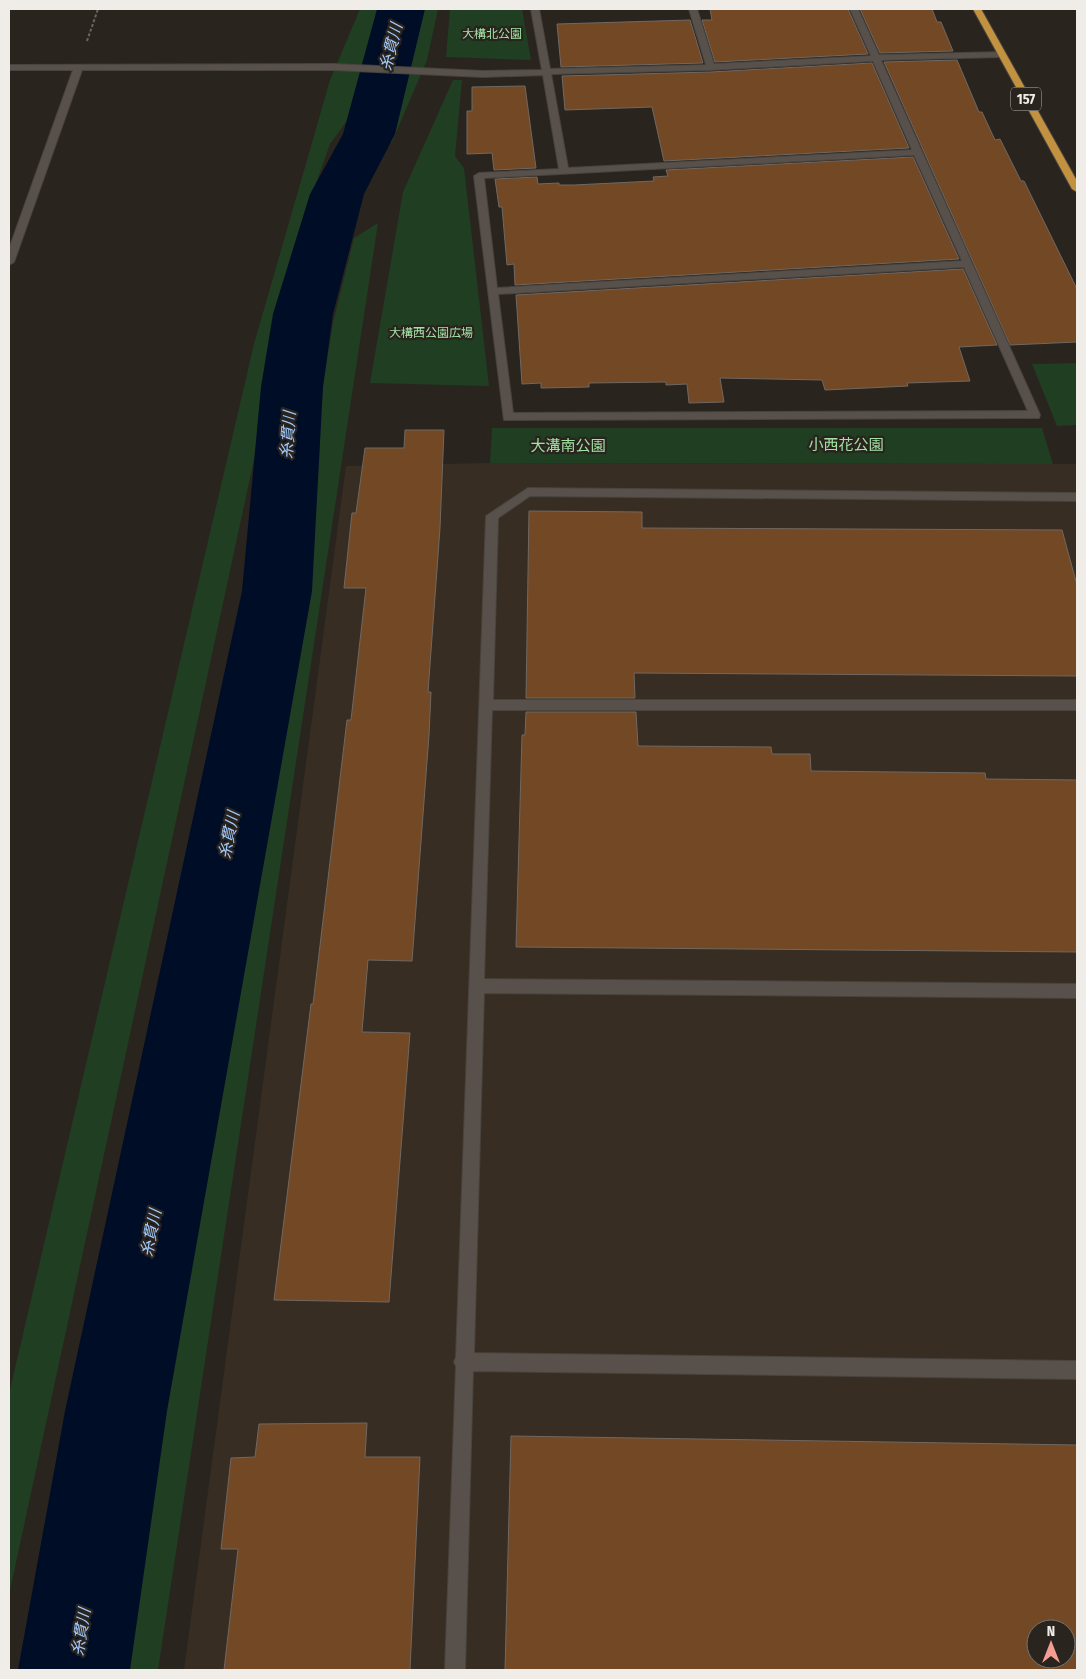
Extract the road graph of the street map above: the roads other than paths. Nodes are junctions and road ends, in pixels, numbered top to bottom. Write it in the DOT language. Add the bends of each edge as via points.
graph roads {
  1 [pos="535,9"];
  2 [pos="693,9"];
  3 [pos="854,9"];
  4 [pos="977,9"];
  5 [pos="1000,54"];
  6 [pos="876,58"];
  7 [pos="79,66"];
  8 [pos="9,67"];
  9 [pos="711,67"];
  10 [pos="546,72"];
  11 [pos="917,152"];
  12 [pos="564,170"];
  13 [pos="1077,189"];
  14 [pos="9,262"];
  15 [pos="967,264"];
  16 [pos="494,291"];
  17 [pos="1077,497"];
  18 [pos="485,705"];
  19 [pos="1077,705"];
  20 [pos="476,986"];
  21 [pos="1077,991"];
  22 [pos="464,1362"];
  23 [pos="1077,1370"];
  24 [pos="455,1670"];
  1 -- 10 [label="street"];
  2 -- 9 [label="street"];
  3 -- 6 [label="street"];
  4 -- 5 [label="highway, 157"];
  5 -- 6 [label="street"];
  5 -- 13 [label="highway, 157"];
  6 -- 9 [label="street"];
  6 -- 11 [label="street"];
  7 -- 8 [label="street"];
  7 -- 10 [label="street"];
  7 -- 14 [label="street"];
  9 -- 10 [label="street"];
  10 -- 12 [label="street"];
  11 -- 12 [label="street"];
  11 -- 15 [label="street"];
  12 -- 16 [label="street" via="479,176"];
  15 -- 16 [label="street"];
  15 -- 16 [label="street" via="1035,415 508,416"];
  17 -- 18 [label="street" via="528,492 492,516"];
  18 -- 19 [label="street"];
  18 -- 20 [label="street"];
  20 -- 21 [label="street"];
  20 -- 22 [label="street"];
  22 -- 23 [label="street"];
  22 -- 24 [label="street"];
}
